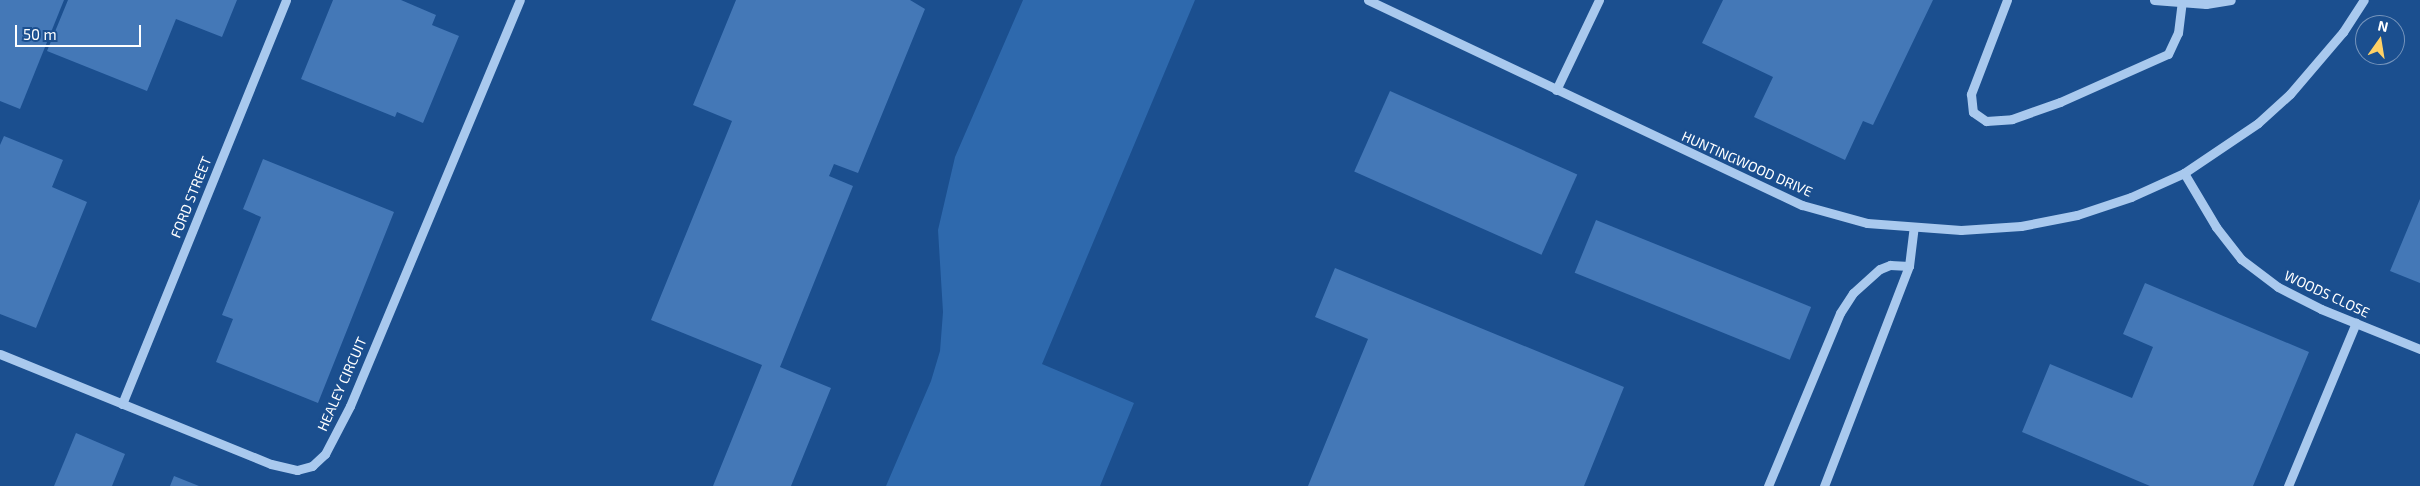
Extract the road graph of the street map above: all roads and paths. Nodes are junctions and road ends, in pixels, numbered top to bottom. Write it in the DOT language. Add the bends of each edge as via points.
graph roads {
  1 [pos="286,0"];
  2 [pos="520,0"];
  3 [pos="1368,0"];
  4 [pos="1599,0"];
  5 [pos="2007,0"];
  6 [pos="2154,0"];
  7 [pos="2231,0"];
  8 [pos="2364,0"];
  9 [pos="2181,2"];
  10 [pos="1556,90"];
  11 [pos="2184,173"];
  12 [pos="1914,228"];
  13 [pos="1909,266"];
  14 [pos="2356,323"];
  15 [pos="2420,349"];
  16 [pos="0,354"];
  17 [pos="122,404"];
  18 [pos="1768,486"];
  19 [pos="1824,486"];
  20 [pos="2288,486"];
  1 -- 17 [label="street, FORD STREET"];
  2 -- 17 [label="street, HEALEY CIRCUIT" via="350,406 325,454 312,466 297,470 271,464"];
  3 -- 10 [label="street, HUNTINGWOOD DRIVE"];
  4 -- 10 [label="street"];
  5 -- 9 [label="street" via="1971,94 1973,112 1986,121 2012,119 2060,102 2168,54 2178,33"];
  6 -- 9 [label="street"];
  7 -- 9 [label="street"];
  8 -- 11 [label="street, HUNTINGWOOD DRIVE" via="2343,32 2290,94 2258,123"];
  10 -- 12 [label="street, HUNTINGWOOD DRIVE" via="1794,202 1867,223"];
  11 -- 12 [label="street, HUNTINGWOOD DRIVE" via="2131,197 2050,222 1991,229"];
  11 -- 14 [label="street, WOODS CLOSE" via="2216,227 2241,259 2278,287"];
  12 -- 13 [label="street"];
  13 -- 18 [label="street" via="1890,265 1880,269 1853,293 1840,313"];
  13 -- 19 [label="street"];
  14 -- 15 [label="street, WOODS CLOSE"];
  14 -- 20 [label="street"];
  16 -- 17 [label="street, HEALEY CIRCUIT"];
}
